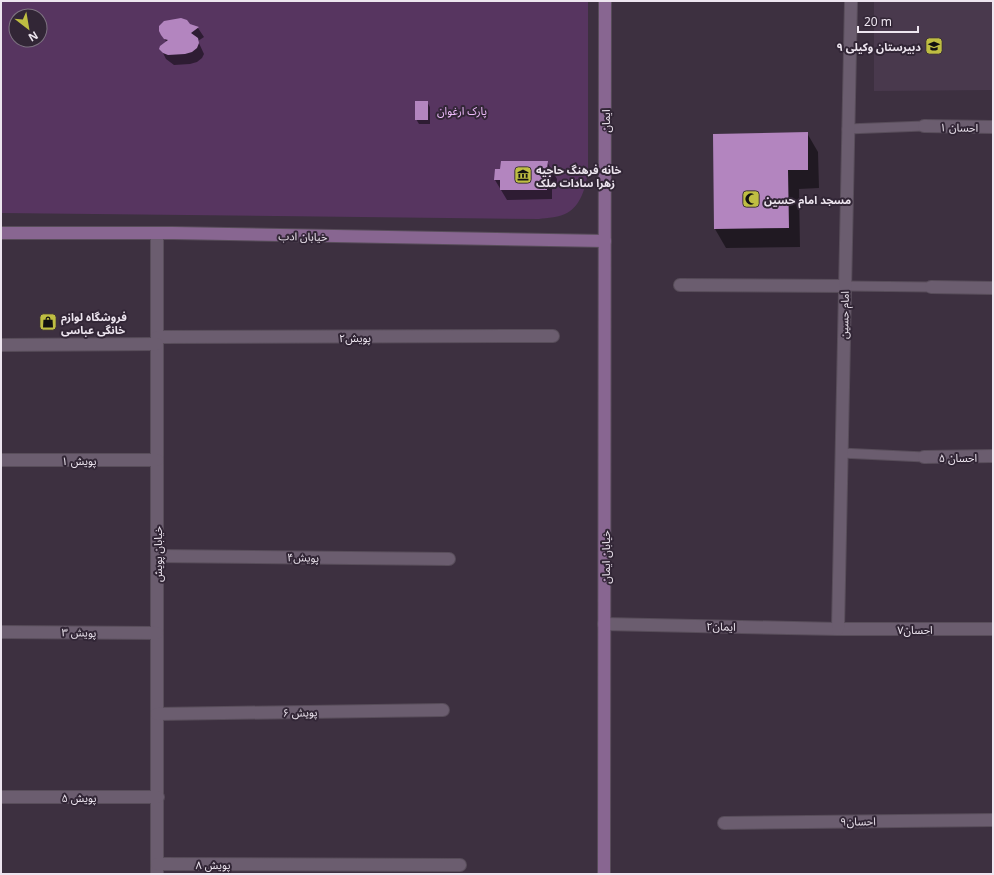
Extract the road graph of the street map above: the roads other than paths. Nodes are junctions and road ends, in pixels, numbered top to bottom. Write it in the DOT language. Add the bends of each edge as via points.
graph roads {
  1 [pos="605,1"];
  2 [pos="851,1"];
  3 [pos="924,126"];
  4 [pos="993,127"];
  5 [pos="847,129"];
  6 [pos="1,233"];
  7 [pos="157,233"];
  8 [pos="605,241"];
  9 [pos="680,285"];
  10 [pos="844,286"];
  11 [pos="931,287"];
  12 [pos="993,288"];
  13 [pos="553,336"];
  14 [pos="157,340"];
  15 [pos="1,345"];
  16 [pos="841,453"];
  17 [pos="993,456"];
  18 [pos="924,457"];
  19 [pos="1,460"];
  20 [pos="157,460"];
  21 [pos="157,556"];
  22 [pos="449,559"];
  23 [pos="604,624"];
  24 [pos="838,629"];
  25 [pos="993,629"];
  26 [pos="1,632"];
  27 [pos="157,633"];
  28 [pos="443,710"];
  29 [pos="157,714"];
  30 [pos="1,797"];
  31 [pos="158,797"];
  32 [pos="993,820"];
  33 [pos="724,823"];
  34 [pos="460,865"];
  35 [pos="157,869"];
  36 [pos="604,874"];
  1 -- 8 [label="street, ایمان"];
  2 -- 5 [label="street, امام حسین"];
  3 -- 4 [label="street, احسان ۱"];
  3 -- 5 [label="lane"];
  5 -- 10 [label="street, امام حسین"];
  6 -- 7 [label="street, خیابان ادب"];
  7 -- 8 [label="street, خیابان ادب"];
  7 -- 14 [label="street, خیابان پویش"];
  8 -- 23 [label="street, خیابان ایمان"];
  9 -- 10 [label="street"];
  10 -- 11 [label="lane"];
  10 -- 16 [label="street, امام حسین"];
  11 -- 12 [label="street"];
  13 -- 14 [label="street, پویش۲"];
  14 -- 15 [label="street, پویش۲"];
  14 -- 20 [label="street, خیابان پویش"];
  16 -- 18 [label="lane"];
  16 -- 24 [label="street, امام حسین"];
  17 -- 18 [label="street, احسان ۵"];
  19 -- 20 [label="street, پویش ۱"];
  20 -- 21 [label="street, خیابان پویش"];
  21 -- 22 [label="street, پویش۴"];
  21 -- 27 [label="street, خیابان پویش"];
  23 -- 24 [label="street, ایمان۲"];
  23 -- 36 [label="street, خیابان ایمان"];
  24 -- 25 [label="street, احسان۷"];
  26 -- 27 [label="street, پویش ۳"];
  27 -- 29 [label="street, خیابان پویش"];
  28 -- 29 [label="street, پویش ۶"];
  29 -- 31 [label="street, خیابان پویش"];
  30 -- 31 [label="street, پویش ۵"];
  31 -- 35 [label="street, خیابان پویش"];
  32 -- 33 [label="street, احسان۹"];
  34 -- 35 [label="street, پویش ۸"];
}
